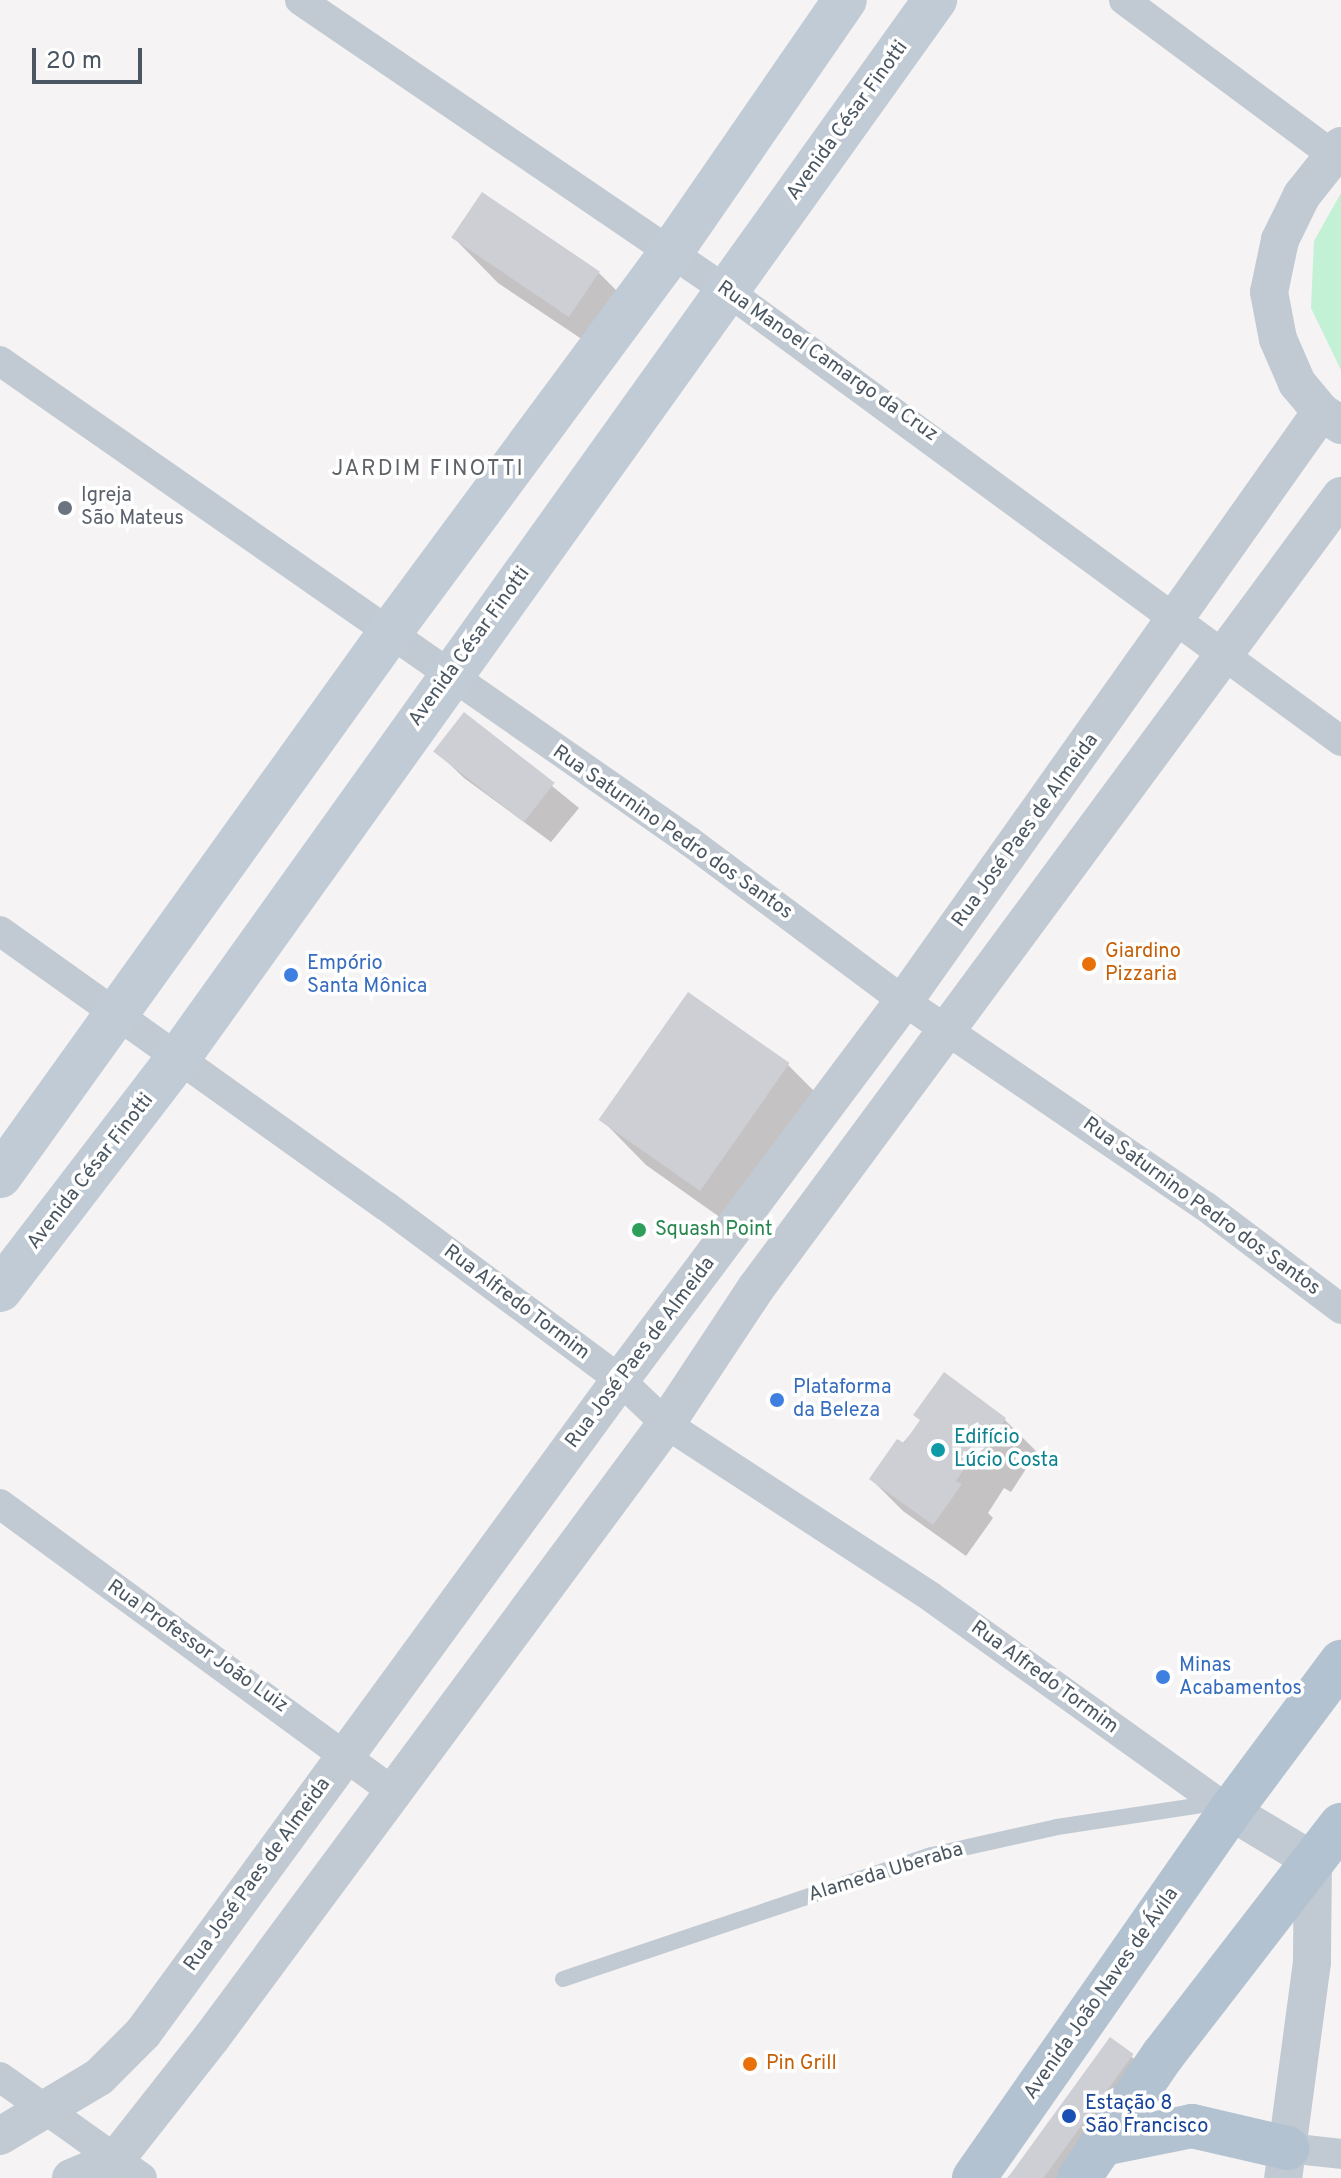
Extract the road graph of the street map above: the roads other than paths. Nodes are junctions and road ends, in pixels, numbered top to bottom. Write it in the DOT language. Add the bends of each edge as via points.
graph roads {
  1 [pos="300,0"];
  2 [pos="845,0"];
  3 [pos="935,0"];
  4 [pos="1124,0"];
  5 [pos="1337,150"];
  6 [pos="671,252"];
  7 [pos="726,290"];
  8 [pos="0,361"];
  9 [pos="1331,419"];
  10 [pos="1341,496"];
  11 [pos="1174,622"];
  12 [pos="388,635"];
  13 [pos="1220,656"];
  14 [pos="448,677"];
  15 [pos="1341,741"];
  16 [pos="0,931"];
  17 [pos="904,1001"];
  18 [pos="120,1014"];
  19 [pos="950,1030"];
  20 [pos="179,1057"];
  21 [pos="0,1176"];
  22 [pos="0,1290"];
  23 [pos="1341,1309"];
  24 [pos="620,1380"];
  25 [pos="666,1424"];
  26 [pos="0,1504"];
  27 [pos="1341,1662"];
  28 [pos="347,1753"];
  29 [pos="393,1792"];
  30 [pos="1224,1807"];
  31 [pos="1341,1825"];
  32 [pos="1313,1861"];
  33 [pos="563,1979"];
  34 [pos="0,2077"];
  35 [pos="45,2110"];
  36 [pos="0,2136"];
  37 [pos="1341,2154"];
  38 [pos="1091,2161"];
  39 [pos="1285,2163"];
  40 [pos="129,2168"];
  41 [pos="71,2178"];
  42 [pos="974,2178"];
  1 -- 6 [label="street, Rua Manoel Camargo da Cruz"];
  2 -- 6 [label="main road"];
  3 -- 7 [label="main road, Avenida César Finotti"];
  4 -- 5 [label="street"];
  5 -- 9 [label="street, Rua José Paes de Almeida" via="1302,195 1280,240 1269,292 1278,339 1291,369"];
  6 -- 7 [label="street, Rua Manoel Camargo da Cruz"];
  6 -- 12 [label="main road"];
  7 -- 11 [label="street, Rua Manoel Camargo da Cruz" via="967,462"];
  7 -- 14 [label="main road, Avenida César Finotti"];
  8 -- 12 [label="street, Rua Saturnino Pedro dos Santos"];
  9 -- 11 [label="street, Rua José Paes de Almeida"];
  10 -- 13 [label="street"];
  11 -- 13 [label="street, Rua Manoel Camargo da Cruz"];
  11 -- 17 [label="street, Rua José Paes de Almeida"];
  12 -- 14 [label="street, Rua Saturnino Pedro dos Santos"];
  12 -- 18 [label="main road"];
  13 -- 15 [label="street, Rua Manoel Camargo da Cruz"];
  13 -- 19 [label="street"];
  14 -- 17 [label="street, Rua Saturnino Pedro dos Santos" via="689,841"];
  14 -- 20 [label="main road, Avenida César Finotti"];
  16 -- 18 [label="street, Rua Alfredo Tormim"];
  17 -- 19 [label="street, Rua Saturnino Pedro dos Santos"];
  17 -- 24 [label="street, Rua José Paes de Almeida"];
  18 -- 20 [label="street, Rua Alfredo Tormim"];
  18 -- 21 [label="main road"];
  19 -- 23 [label="street, Rua Saturnino Pedro dos Santos" via="1205,1206"];
  19 -- 25 [label="street" via="756,1288"];
  20 -- 22 [label="main road, Avenida César Finotti"];
  20 -- 24 [label="street, Rua Alfredo Tormim"];
  24 -- 25 [label="street, Rua Alfredo Tormim"];
  24 -- 28 [label="street, Rua José Paes de Almeida"];
  25 -- 29 [label="street"];
  25 -- 30 [label="street, Rua Alfredo Tormim" via="931,1597"];
  26 -- 28 [label="street, Rua Professor João Luiz"];
  27 -- 30 [label="main road, Avenida João Naves de Ávila"];
  28 -- 29 [label="street, Rua Professor João Luiz"];
  28 -- 35 [label="street, Rua José Paes de Almeida" via="143,2033 99,2077"];
  29 -- 40 [label="street"];
  30 -- 32 [label="street"];
  30 -- 33 [label="lane, Alameda Uberaba" via="1057,1827 932,1855"];
  30 -- 42 [label="main road, Avenida João Naves de Ávila"];
  31 -- 32 [label="main road"];
  32 -- 38 [label="main road" via="1163,2055"];
  32 -- 39 [label="street" via="1312,1962"];
  34 -- 35 [label="street"];
  35 -- 36 [label="street"];
  35 -- 40 [label="street"];
  37 -- 39 [label="street"];
  38 -- 39 [label="main road" via="1192,2126"];
  40 -- 41 [label="street"];
}
